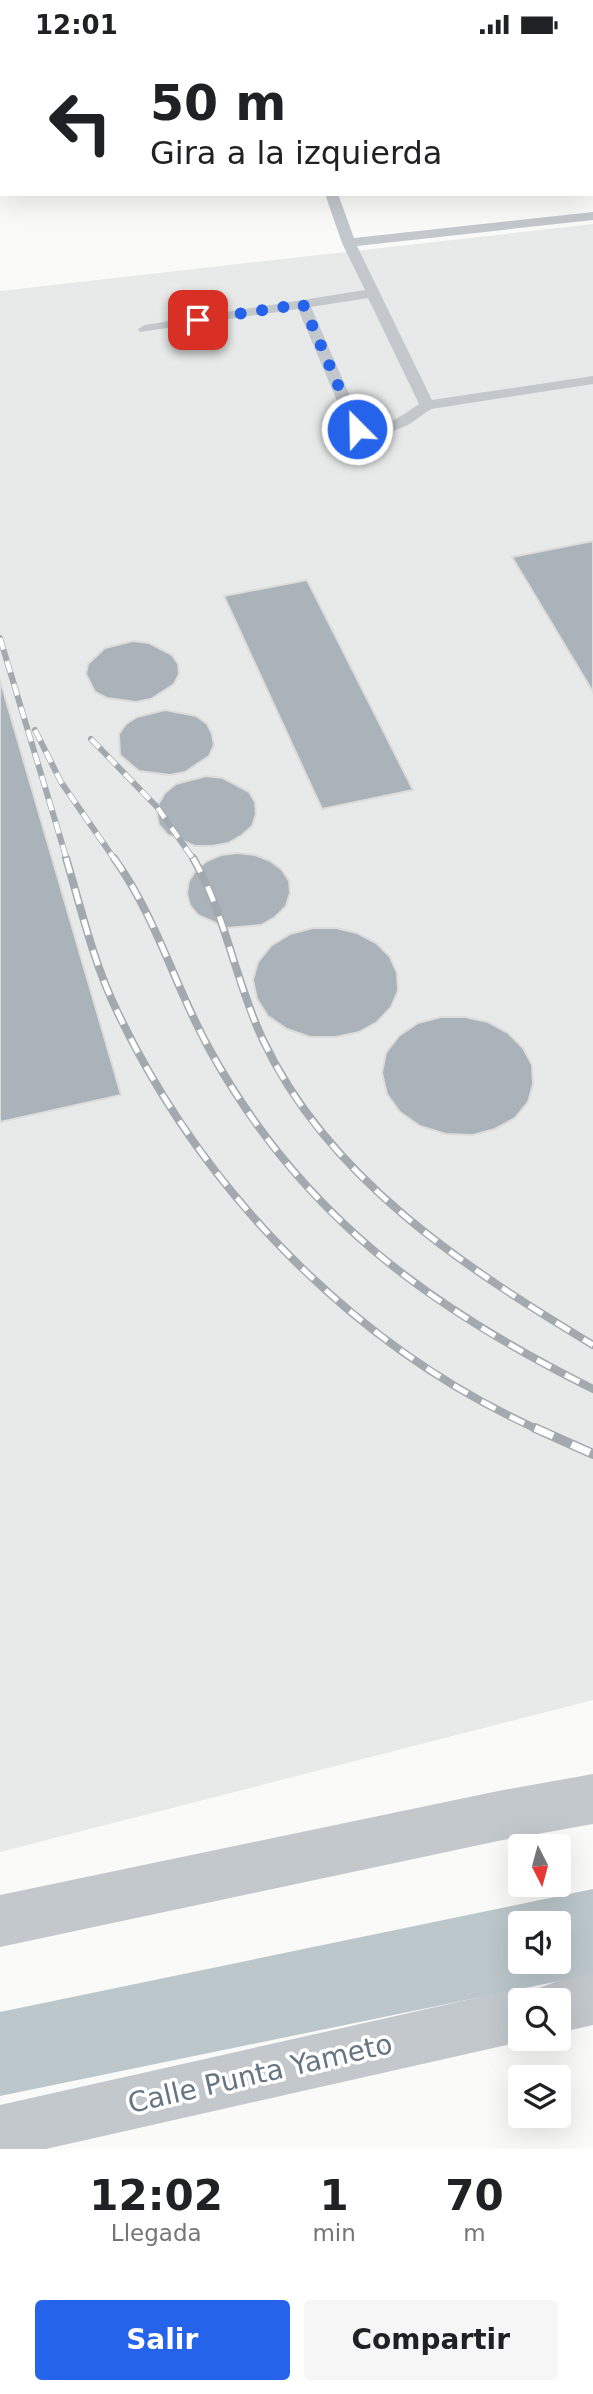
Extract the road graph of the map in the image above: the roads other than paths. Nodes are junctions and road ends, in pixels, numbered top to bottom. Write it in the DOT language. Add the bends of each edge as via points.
graph roads {
  1 [pos="332,196"];
  2 [pos="593,216"];
  3 [pos="349,243"];
  4 [pos="372,293"];
  5 [pos="303,304"];
  6 [pos="145,329"];
  7 [pos="593,380"];
  8 [pos="427,404"];
  9 [pos="593,1799"];
  10 [pos="0,1921"];
  11 [pos="593,1999"];
  12 [pos="571,2004"];
  13 [pos="508,2018"];
  14 [pos="0,2131"];
  1 -- 3 [label="lane"];
  2 -- 3 [label="lane"];
  3 -- 4 [label="lane"];
  4 -- 5 [label="lane"];
  4 -- 8 [label="lane"];
  5 -- 6 [label="lane"];
  5 -- 8 [label="lane" via="357,429 377,433 392,429"];
  7 -- 8 [label="lane"];
  9 -- 10 [label="street"];
  11 -- 12 [label="street"];
  13 -- 14 [label="street, Calle Punta Yameto"];
}
